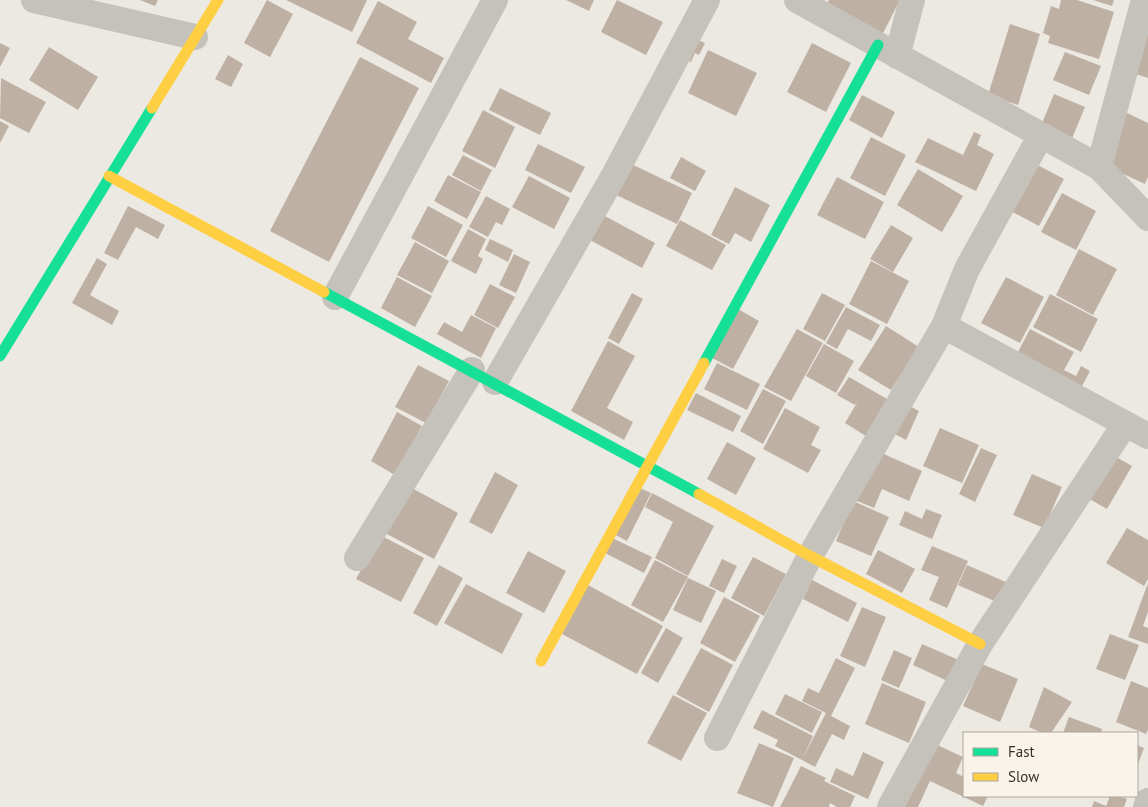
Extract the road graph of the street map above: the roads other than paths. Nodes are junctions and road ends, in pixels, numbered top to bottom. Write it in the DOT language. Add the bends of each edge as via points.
graph roads {
  1 [pos="34,0"];
  2 [pos="218,0"];
  3 [pos="495,0"];
  4 [pos="707,0"];
  5 [pos="797,0"];
  6 [pos="912,0"];
  7 [pos="1144,0"];
  8 [pos="195,37"];
  9 [pos="888,50"];
  10 [pos="1041,135"];
  11 [pos="1099,167"];
  12 [pos="110,176"];
  13 [pos="1148,218"];
  14 [pos="335,297"];
  15 [pos="944,326"];
  16 [pos="0,356"];
  17 [pos="472,370"];
  18 [pos="495,382"];
  19 [pos="1125,424"];
  20 [pos="1148,436"];
  21 [pos="648,465"];
  22 [pos="810,556"];
  23 [pos="357,558"];
  24 [pos="980,644"];
  25 [pos="541,661"];
  26 [pos="717,738"];
  27 [pos="1148,801"];
  28 [pos="890,807"];
  29 [pos="1146,807"];
  1 -- 8 [label="street"];
  2 -- 8 [label="street"];
  3 -- 14 [label="street"];
  4 -- 18 [label="street" via="612,177"];
  5 -- 9 [label="street"];
  6 -- 9 [label="street"];
  7 -- 11 [label="street"];
  8 -- 12 [label="street"];
  9 -- 10 [label="street"];
  9 -- 21 [label="street"];
  10 -- 11 [label="street"];
  10 -- 15 [label="street" via="967,268"];
  11 -- 13 [label="street"];
  12 -- 14 [label="street"];
  12 -- 16 [label="street"];
  14 -- 17 [label="street"];
  15 -- 19 [label="street"];
  15 -- 22 [label="street"];
  17 -- 18 [label="street"];
  17 -- 23 [label="street"];
  18 -- 21 [label="street"];
  19 -- 20 [label="street"];
  19 -- 24 [label="street"];
  21 -- 22 [label="street"];
  21 -- 25 [label="street"];
  22 -- 24 [label="street"];
  22 -- 26 [label="street"];
  24 -- 28 [label="street"];
  27 -- 29 [label="street"];
}
